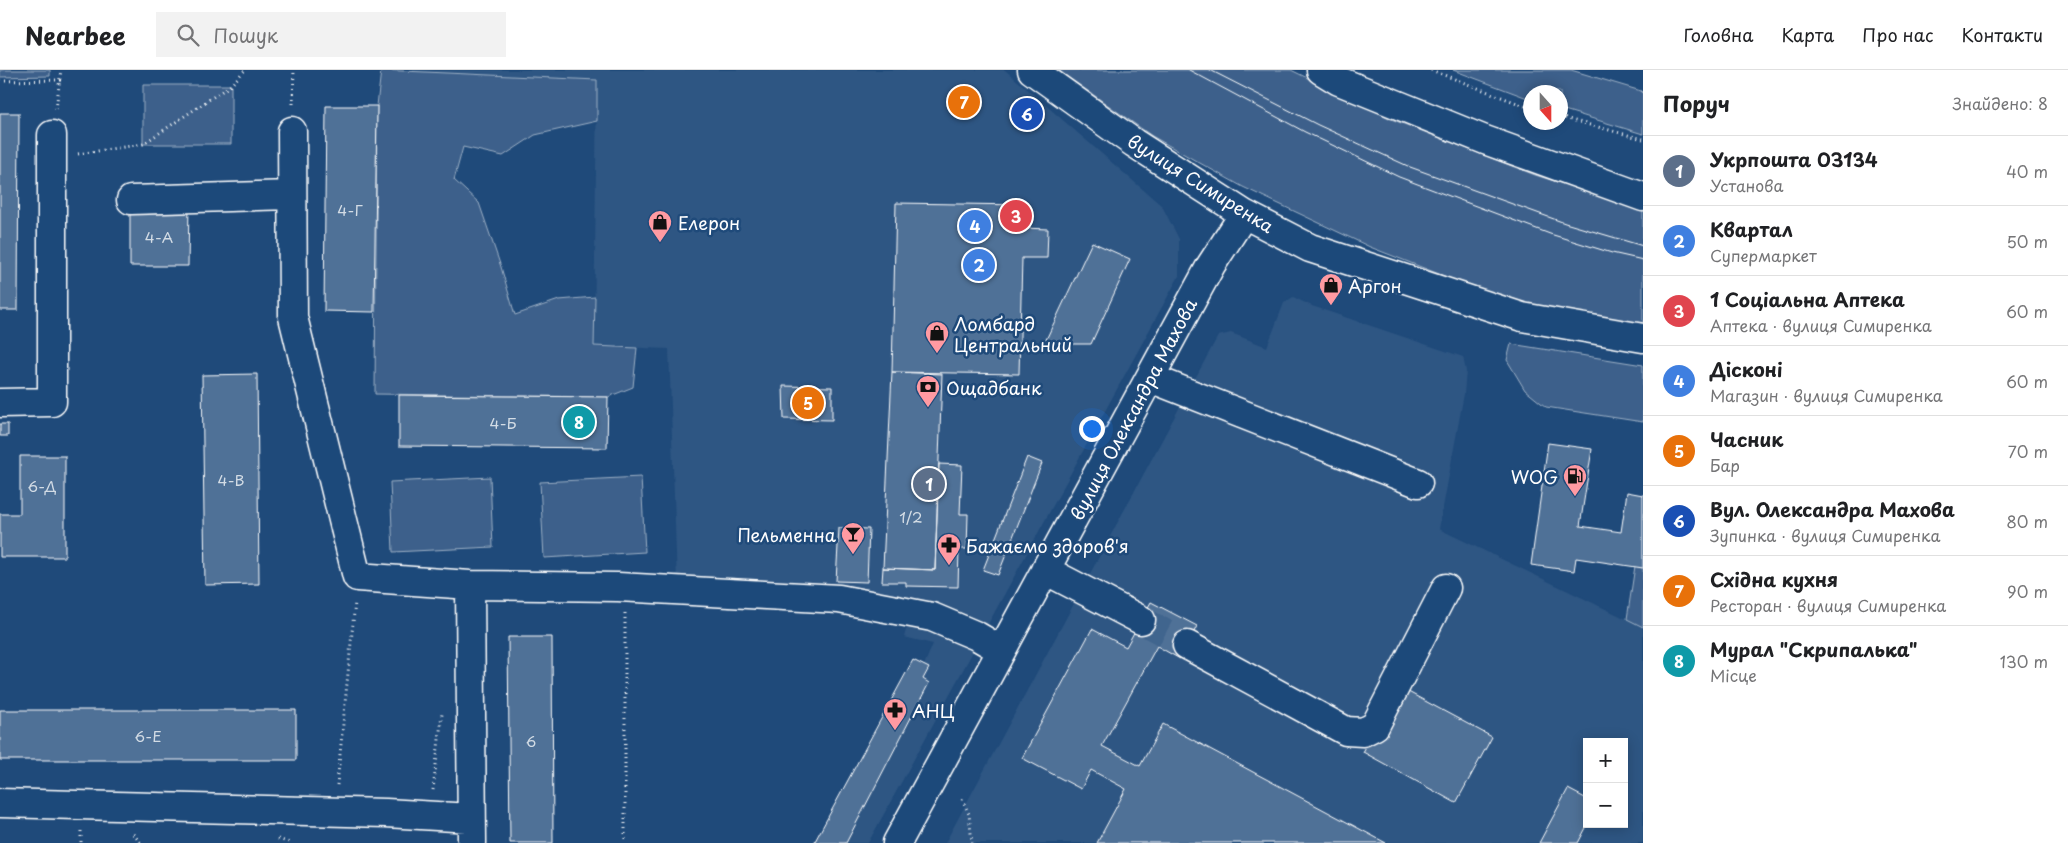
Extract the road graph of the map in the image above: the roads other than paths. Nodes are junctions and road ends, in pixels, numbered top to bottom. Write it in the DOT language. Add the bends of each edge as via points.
graph roads {
  1 [pos="1032,70"];
  2 [pos="1321,70"];
  3 [pos="292,131"];
  4 [pos="52,146"];
  5 [pos="292,195"];
  6 [pos="1643,197"];
  7 [pos="132,200"];
  8 [pos="1244,214"];
  9 [pos="1643,338"];
  10 [pos="1150,378"];
  11 [pos="0,403"];
  12 [pos="1418,483"];
  13 [pos="1045,570"];
  14 [pos="470,585"];
  15 [pos="1446,588"];
  16 [pos="1141,620"];
  17 [pos="1187,645"];
  18 [pos="1001,650"];
  19 [pos="0,803"];
  20 [pos="472,830"];
  21 [pos="897,843"];
  1 -- 8 [label="street, вулиця Симиренка" via="1134,143"];
  2 -- 6 [label="street" via="1485,140"];
  3 -- 5 [label="street"];
  4 -- 11 [label="street" via="52,402"];
  5 -- 7 [label="street"];
  5 -- 14 [label="street" via="294,317 358,577"];
  8 -- 9 [label="street, вулиця Симиренка" via="1310,248 1431,289 1522,317"];
  8 -- 10 [label="street, вулиця Олександра Махова" via="1210,265"];
  10 -- 12 [label="street"];
  10 -- 13 [label="street, вулиця Олександра Махова"];
  13 -- 16 [label="street"];
  13 -- 18 [label="street, вулиця Олександра Махова"];
  14 -- 18 [label="street" via="839,598 932,617"];
  14 -- 20 [label="street"];
  15 -- 17 [label="street" via="1375,726 1363,732 1346,731"];
  18 -- 21 [label="street, вулиця Олександра Махова"];
  19 -- 20 [label="street" via="334,812"];
}
